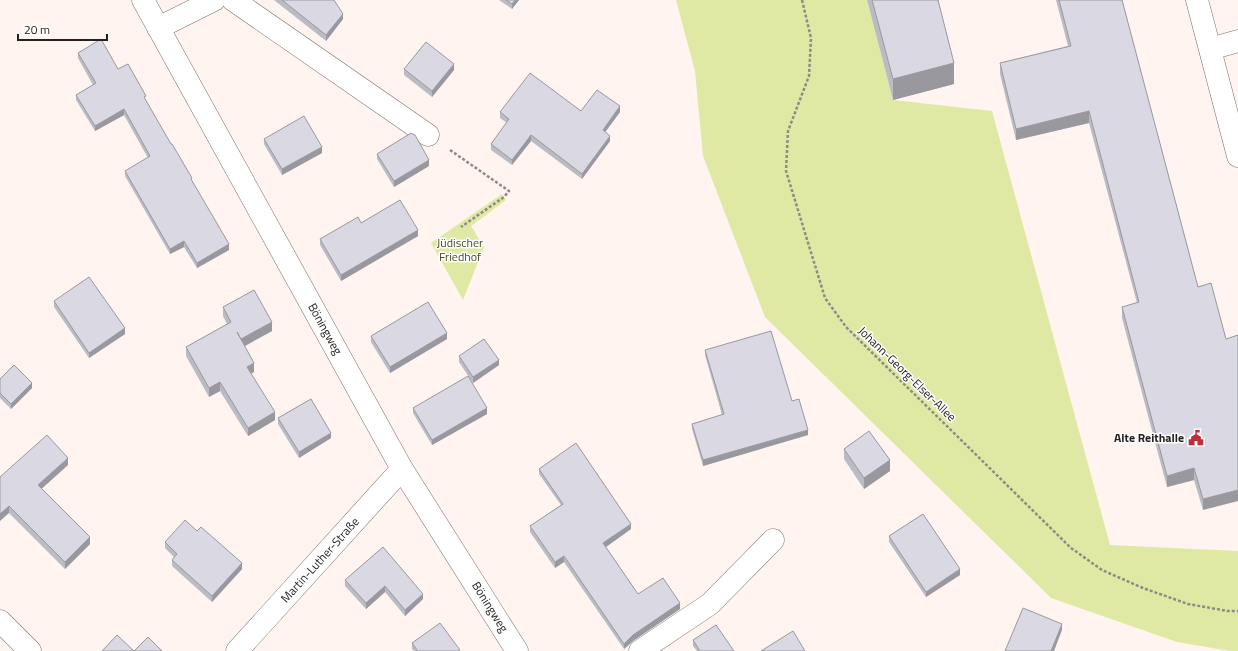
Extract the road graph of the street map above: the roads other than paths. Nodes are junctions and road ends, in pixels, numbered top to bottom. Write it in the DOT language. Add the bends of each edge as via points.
graph roads {
  1 [pos="143,0"];
  2 [pos="214,0"];
  3 [pos="233,0"];
  4 [pos="1197,0"];
  5 [pos="158,28"];
  6 [pos="1238,41"];
  7 [pos="1210,49"];
  8 [pos="428,135"];
  9 [pos="1238,156"];
  10 [pos="402,469"];
  11 [pos="773,540"];
  12 [pos="0,621"];
  13 [pos="30,651"];
  14 [pos="237,651"];
  15 [pos="517,651"];
  16 [pos="640,651"];
  1 -- 5 [label="street, Böningweg"];
  2 -- 5 [label="street"];
  3 -- 8 [label="street"];
  4 -- 7 [label="street"];
  5 -- 10 [label="street, Böningweg"];
  6 -- 7 [label="street"];
  7 -- 9 [label="street"];
  10 -- 14 [label="street, Martin-Luther-Straße"];
  10 -- 15 [label="street, Böningweg"];
  11 -- 16 [label="street" via="710,604"];
  12 -- 13 [label="street"];
}
